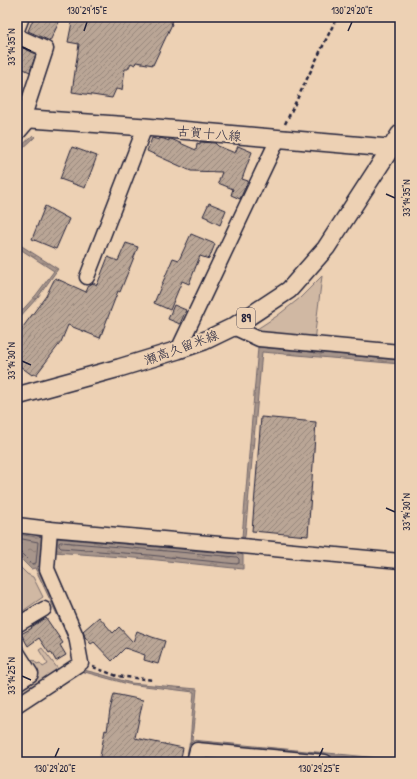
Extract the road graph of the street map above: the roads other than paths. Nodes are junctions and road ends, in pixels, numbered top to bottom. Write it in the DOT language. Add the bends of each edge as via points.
graph roads {
  1 [pos="22,17"];
  2 [pos="17,30"];
  3 [pos="17,36"];
  4 [pos="23,119"];
  5 [pos="145,127"];
  6 [pos="17,134"];
  7 [pos="400,134"];
  8 [pos="278,139"];
  9 [pos="396,149"];
  10 [pos="88,277"];
  11 [pos="233,327"];
  12 [pos="178,350"];
  13 [pos="400,352"];
  14 [pos="17,396"];
  15 [pos="17,526"];
  16 [pos="50,529"];
  17 [pos="400,561"];
  18 [pos="44,609"];
  19 [pos="17,625"];
  20 [pos="17,652"];
  21 [pos="17,683"];
  22 [pos="17,705"];
  23 [pos="194,762"];
  24 [pos="325,762"];
  1 -- 2 [label="street"];
  3 -- 4 [label="street" via="46,49"];
  4 -- 5 [label="main road, 古賀十八線"];
  4 -- 6 [label="street"];
  5 -- 8 [label="main road, 古賀十八線"];
  5 -- 10 [label="street"];
  7 -- 9 [label="main road, 瀬高久留米線 / 89"];
  8 -- 9 [label="main road, 古賀十八線"];
  8 -- 12 [label="street"];
  9 -- 11 [label="main road, 瀬高久留米線 / 89" via="326,248 295,284"];
  11 -- 12 [label="main road, 瀬高久留米線 / 89"];
  11 -- 13 [label="street" via="259,338"];
  12 -- 14 [label="main road, 瀬高久留米線 / 89"];
  15 -- 16 [label="street"];
  16 -- 17 [label="street"];
  16 -- 22 [label="street" via="47,569 76,636 81,663"];
  18 -- 19 [label="street"];
  20 -- 21 [label="street" via="31,674"];
  23 -- 24 [label="street" via="197,750"];
}
